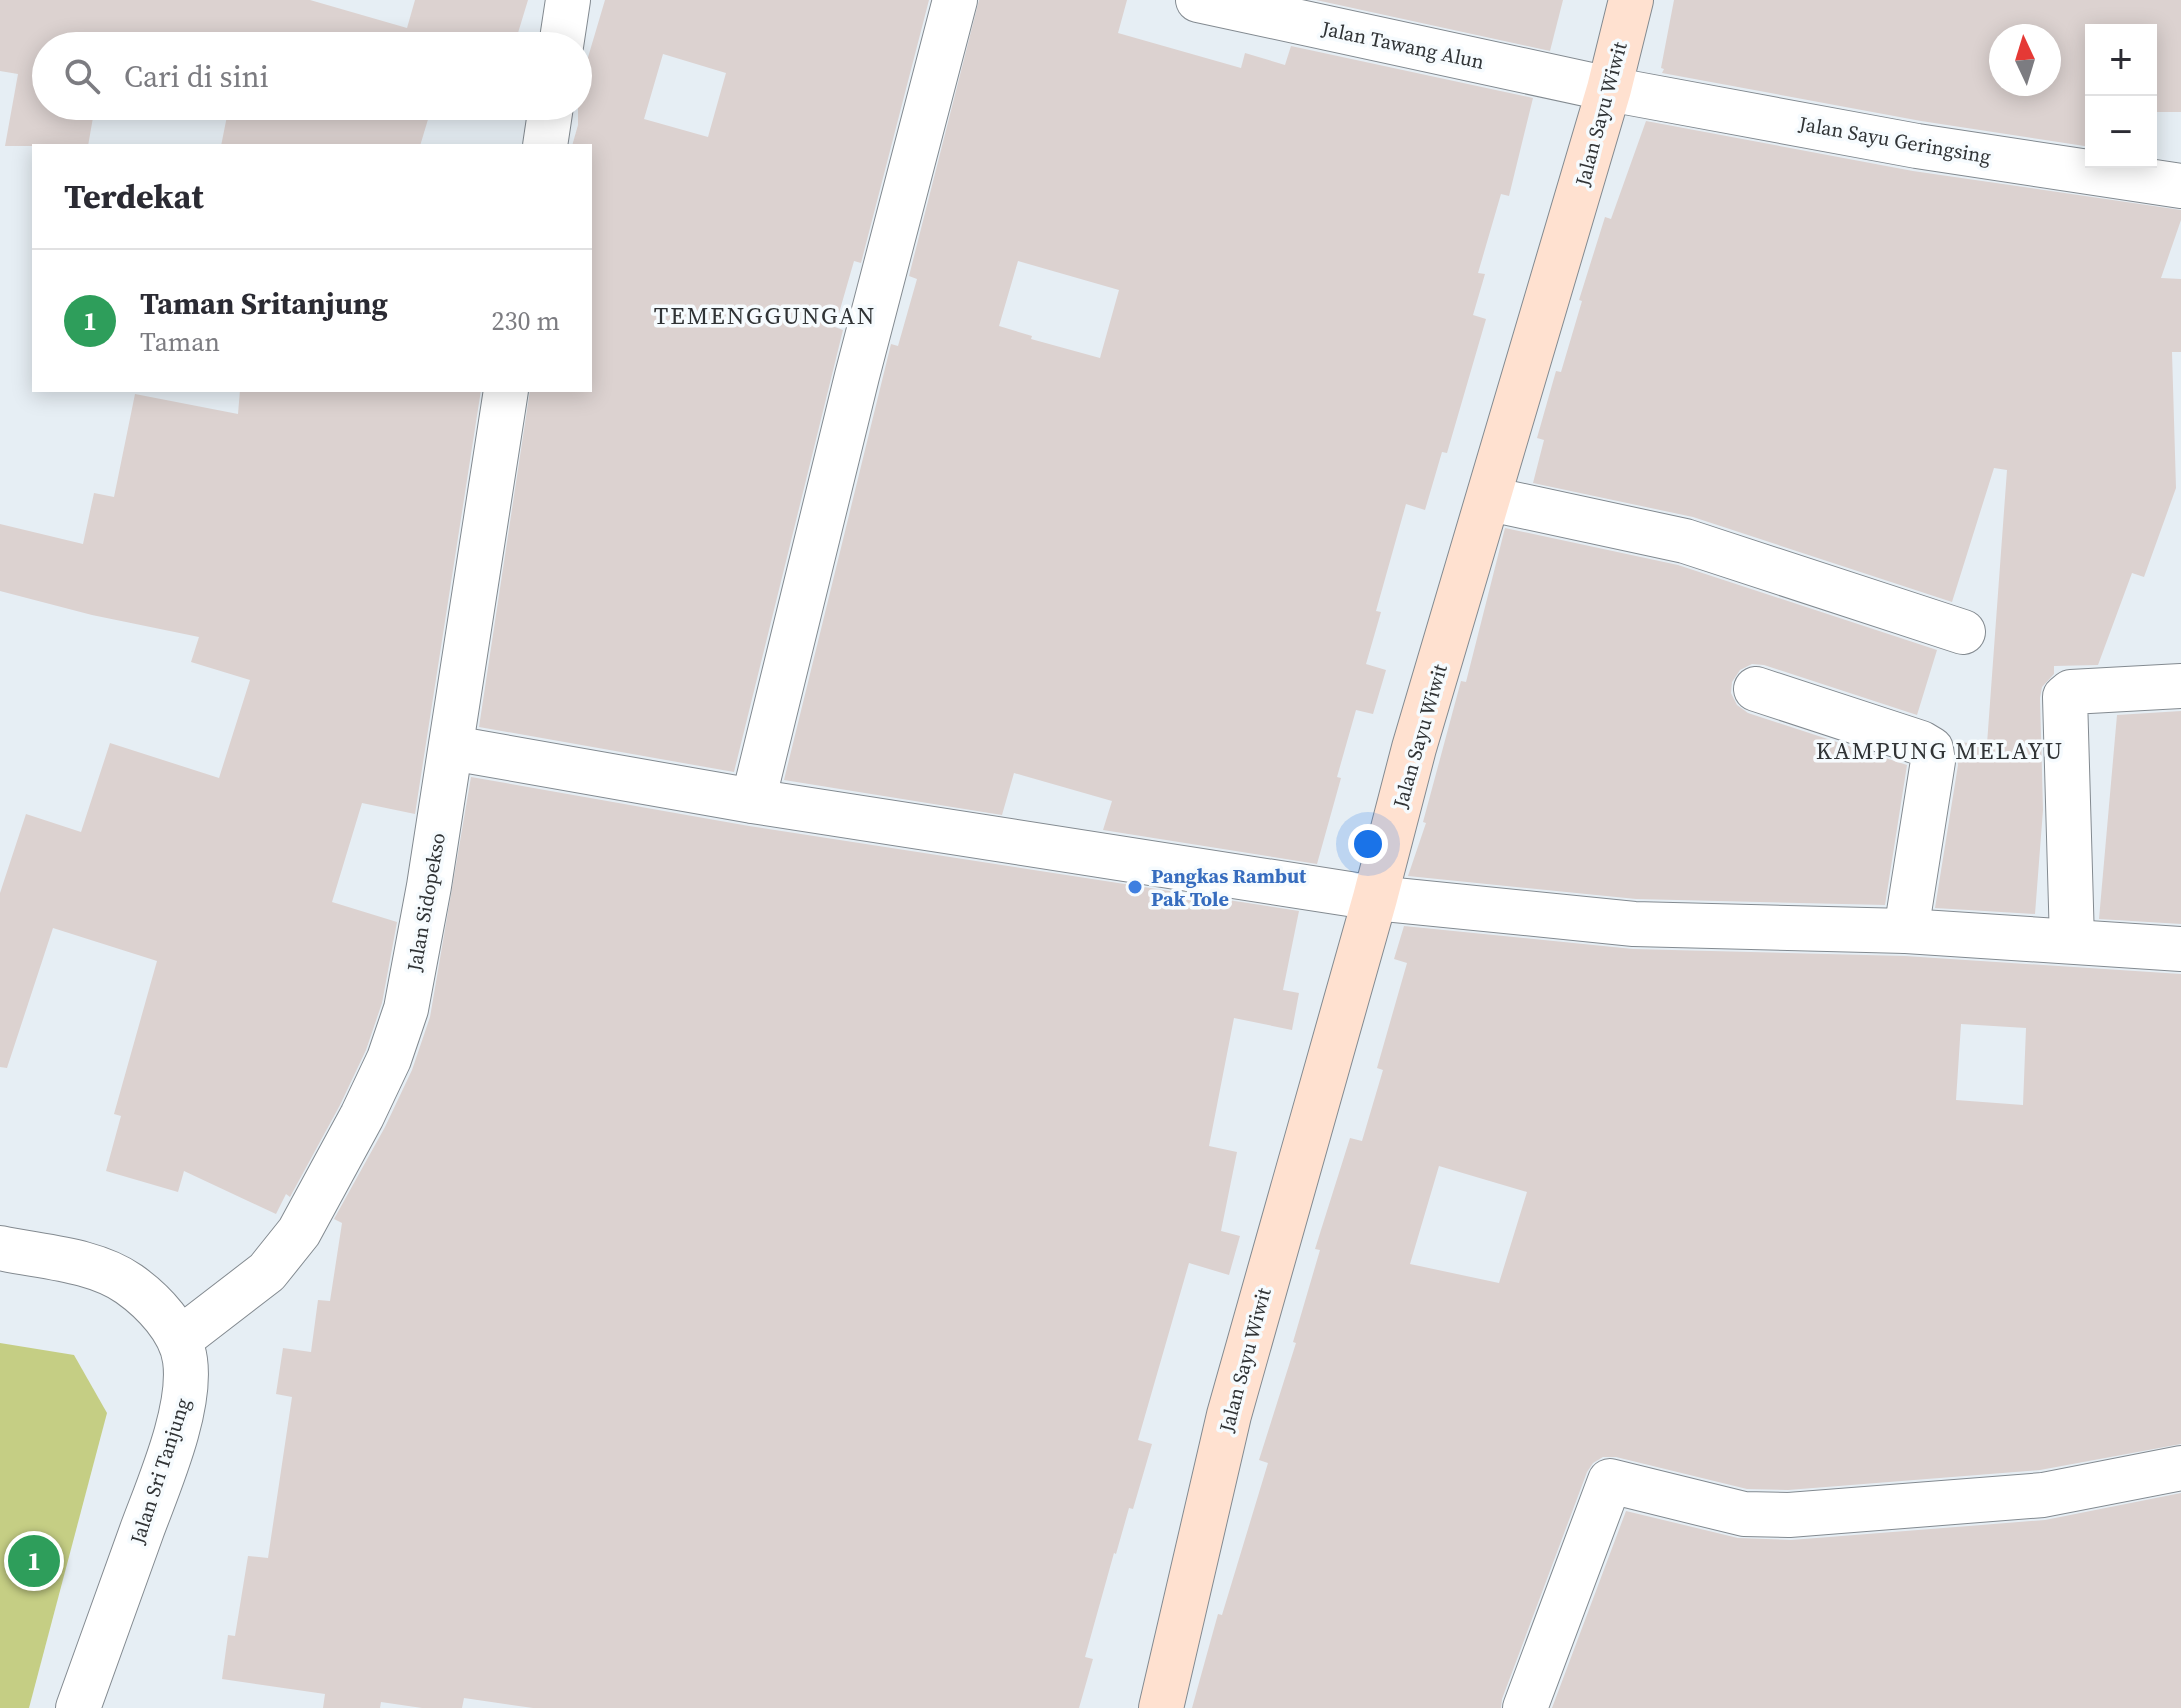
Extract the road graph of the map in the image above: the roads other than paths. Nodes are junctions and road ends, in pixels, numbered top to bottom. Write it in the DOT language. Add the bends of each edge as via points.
graph roads {
  1 [pos="568,0"];
  2 [pos="955,0"];
  3 [pos="1198,0"];
  4 [pos="1631,0"];
  5 [pos="563,32"];
  6 [pos="1609,89"];
  7 [pos="549,120"];
  8 [pos="545,144"];
  9 [pos="2181,186"];
  10 [pos="506,392"];
  11 [pos="1490,499"];
  12 [pos="1963,632"];
  13 [pos="2181,686"];
  14 [pos="1756,689"];
  15 [pos="452,748"];
  16 [pos="753,801"];
  17 [pos="1375,898"];
  18 [pos="1906,931"];
  19 [pos="2072,941"];
  20 [pos="2181,949"];
  21 [pos="0,1248"];
  22 [pos="180,1339"];
  23 [pos="2181,1468"];
  24 [pos="78,1708"];
  25 [pos="1161,1708"];
  26 [pos="1525,1708"];
  1 -- 5 [label="street"];
  2 -- 16 [label="street"];
  3 -- 6 [label="street, Jalan Tawang Alun"];
  4 -- 6 [label="main road, Jalan Sayu Wiwit"];
  6 -- 9 [label="street, Jalan Sayu Geringsing" via="1917,146"];
  6 -- 11 [label="main road, Jalan Sayu Wiwit"];
  7 -- 8 [label="street"];
  10 -- 15 [label="street, Jalan Sidopekso"];
  11 -- 12 [label="street" via="1685,541"];
  11 -- 17 [label="main road, Jalan Sayu Wiwit" via="1414,748"];
  13 -- 19 [label="street" via="2071,692 2065,697"];
  14 -- 18 [label="street" via="1931,749"];
  15 -- 16 [label="street"];
  15 -- 22 [label="street, Jalan Sidopekso" via="406,1009 389,1059 299,1232 267,1272"];
  16 -- 17 [label="street"];
  17 -- 18 [label="street" via="1634,924"];
  17 -- 25 [label="main road, Jalan Sayu Wiwit" via="1229,1415"];
  18 -- 19 [label="street"];
  19 -- 20 [label="street"];
  21 -- 22 [label="street" via="93,1267 128,1283"];
  22 -- 24 [label="street, Jalan Sri Tanjung" via="186,1389 167,1461"];
  23 -- 26 [label="street" via="2043,1495 1789,1515 1744,1514 1610,1481"];
}
